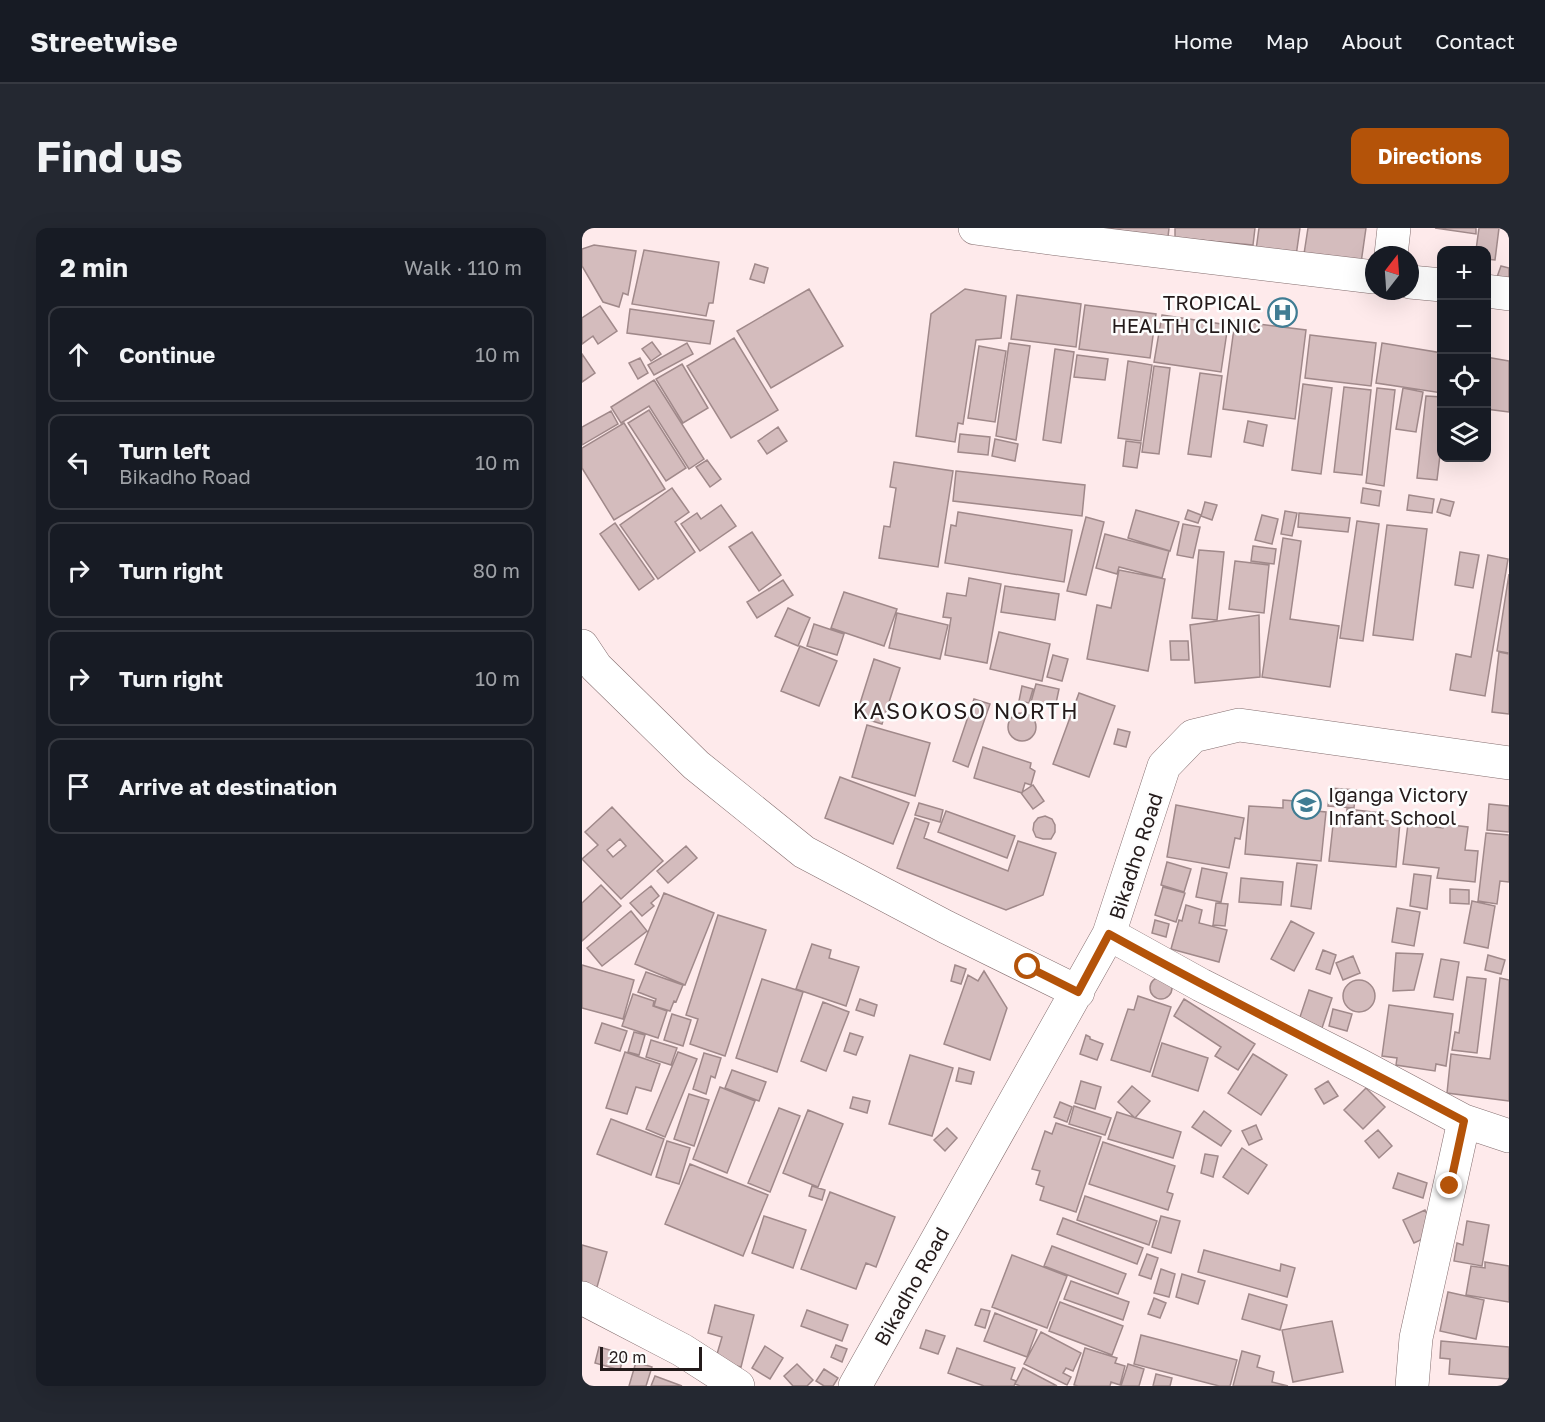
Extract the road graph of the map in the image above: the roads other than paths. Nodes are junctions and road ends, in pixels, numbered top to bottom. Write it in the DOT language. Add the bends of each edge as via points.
graph roads {
  1 [pos="975,228"];
  2 [pos="1394,228"];
  3 [pos="1392,246"];
  4 [pos="1365,276"];
  5 [pos="1419,283"];
  6 [pos="1437,285"];
  7 [pos="1491,292"];
  8 [pos="1509,294"];
  9 [pos="582,646"];
  10 [pos="1509,763"];
  11 [pos="1109,934"];
  12 [pos="1078,992"];
  13 [pos="1464,1121"];
  14 [pos="1509,1136"];
  15 [pos="582,1298"];
  16 [pos="738,1386"];
  17 [pos="855,1386"];
  18 [pos="1412,1386"];
  1 -- 4 [label="street"];
  2 -- 3 [label="street"];
  5 -- 6 [label="street"];
  7 -- 8 [label="street"];
  9 -- 12 [label="street" via="596,667 696,765 804,852"];
  10 -- 11 [label="street, Bikadho Road" via="1239,725 1193,736 1164,765"];
  11 -- 12 [label="street, Bikadho Road"];
  11 -- 13 [label="street"];
  12 -- 17 [label="street, Bikadho Road"];
  13 -- 14 [label="street"];
  13 -- 18 [label="street" via="1416,1338"];
  15 -- 16 [label="street" via="682,1350"];
}
